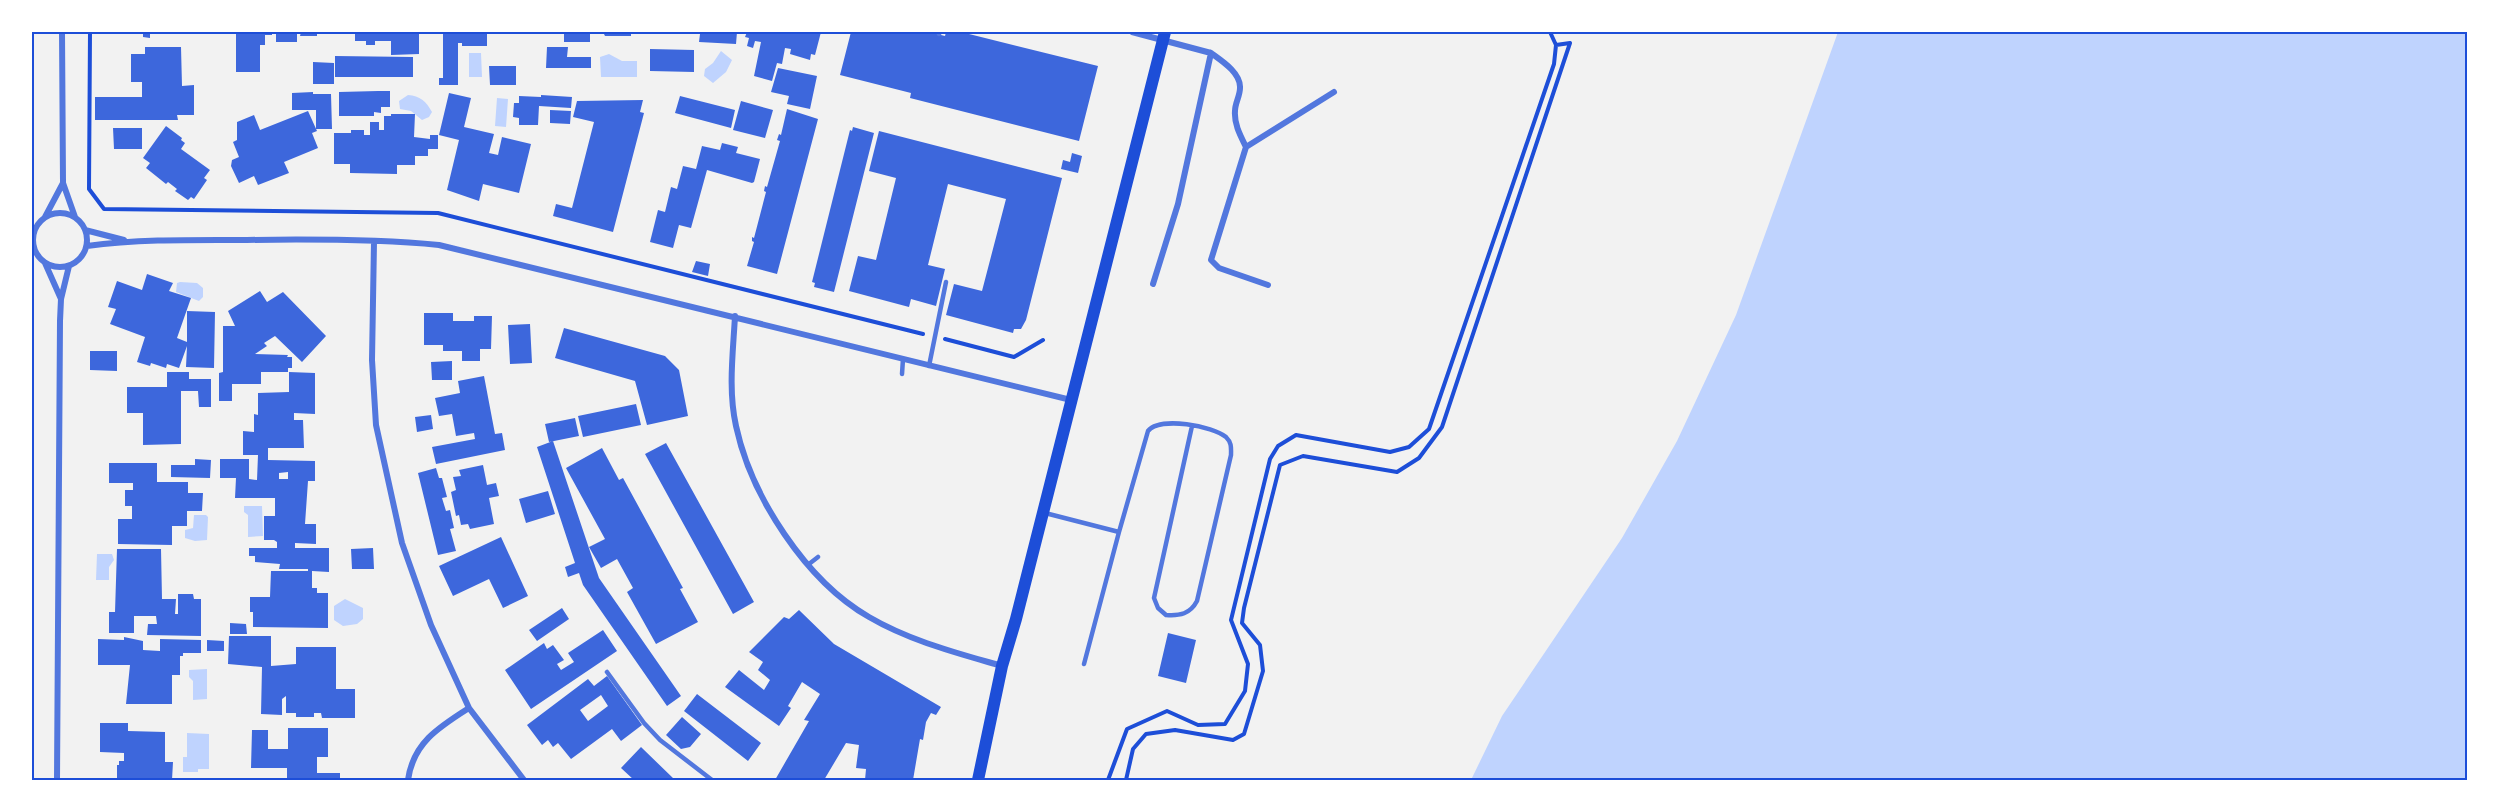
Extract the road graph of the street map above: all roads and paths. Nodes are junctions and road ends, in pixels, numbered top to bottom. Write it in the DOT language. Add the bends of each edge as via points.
graph roads {
  1 [pos="62,32"];
  2 [pos="90,32"];
  3 [pos="1132,32"];
  4 [pos="1550,32"];
  5 [pos="1165,35"];
  6 [pos="1556,45"];
  7 [pos="1211,53"];
  8 [pos="1334,92"];
  9 [pos="1246,147"];
  10 [pos="63,183"];
  11 [pos="75,217"];
  12 [pos="44,218"];
  13 [pos="34,227"];
  14 [pos="86,230"];
  15 [pos="128,241"];
  16 [pos="374,242"];
  17 [pos="87,246"];
  18 [pos="33,247"];
  19 [pos="45,263"];
  20 [pos="69,266"];
  21 [pos="946,282"];
  22 [pos="1153,284"];
  23 [pos="1268,285"];
  24 [pos="61,299"];
  25 [pos="735,316"];
  26 [pos="1043,340"];
  27 [pos="903,359"];
  28 [pos="929,366"];
  29 [pos="902,374"];
  30 [pos="1072,401"];
  31 [pos="1192,426"];
  32 [pos="1042,512"];
  33 [pos="1119,532"];
  34 [pos="818,557"];
  35 [pos="809,564"];
  36 [pos="1084,664"];
  37 [pos="1002,666"];
  38 [pos="607,672"];
  39 [pos="469,708"];
  40 [pos="57,780"];
  41 [pos="408,780"];
  42 [pos="524,780"];
  43 [pos="712,780"];
  44 [pos="978,780"];
  45 [pos="1108,780"];
  46 [pos="1126,780"];
  1 -- 10 [label="street"];
  2 -- 26 [label="path" via="88,189 104,209 438,213 1014,357"];
  3 -- 5 [label="street"];
  4 -- 6 [label="path"];
  5 -- 7 [label="street"];
  5 -- 30 [label="main road"];
  6 -- 45 [label="path" via="1554,64 1429,429 1409,447 1390,453 1296,435 1278,446 1270,459 1231,620 1248,664 1245,691 1225,724 1197,724 1167,711 1127,729"];
  6 -- 46 [label="path" via="1569,43 1442,427 1419,458 1397,472 1303,456 1280,465 1242,622 1260,645 1263,671 1244,734 1233,740 1175,730 1146,734 1133,749"];
  7 -- 9 [label="street" via="1239,80 1236,124"];
  7 -- 22 [label="street" via="1178,204"];
  8 -- 9 [label="street"];
  9 -- 23 [label="street" via="1211,260 1219,268"];
  10 -- 11 [label="street"];
  10 -- 12 [label="street"];
  11 -- 12 [label="street" via="59,213"];
  11 -- 14 [label="street"];
  12 -- 13 [label="street"];
  13 -- 18 [label="street"];
  14 -- 15 [label="street"];
  14 -- 17 [label="street"];
  15 -- 16 [label="street"];
  15 -- 17 [label="street"];
  16 -- 25 [label="street" via="410,242 465,250"];
  16 -- 39 [label="street" via="372,360 383,465 417,589"];
  17 -- 20 [label="street" via="79,260"];
  18 -- 19 [label="street"];
  19 -- 20 [label="street"];
  19 -- 24 [label="street"];
  20 -- 24 [label="street"];
  21 -- 28 [label="lane"];
  24 -- 40 [label="street"];
  25 -- 27 [label="street"];
  25 -- 35 [label="street" via="731,390 740,441 764,501"];
  27 -- 28 [label="street"];
  27 -- 29 [label="lane"];
  28 -- 30 [label="street"];
  30 -- 32 [label="main road"];
  31 -- 31 [label="lane" via="1226,437 1231,455 1197,601 1190,611 1166,615 1154,602 1154,591"];
  31 -- 33 [label="lane" via="1166,423 1151,428"];
  32 -- 33 [label="lane"];
  32 -- 37 [label="main road"];
  33 -- 36 [label="lane"];
  34 -- 35 [label="lane"];
  35 -- 37 [label="street" via="842,598 870,618 916,639"];
  37 -- 44 [label="main road"];
  38 -- 43 [label="lane" via="660,740"];
  39 -- 41 [label="street" via="425,739 412,759"];
  39 -- 42 [label="street"];
}
